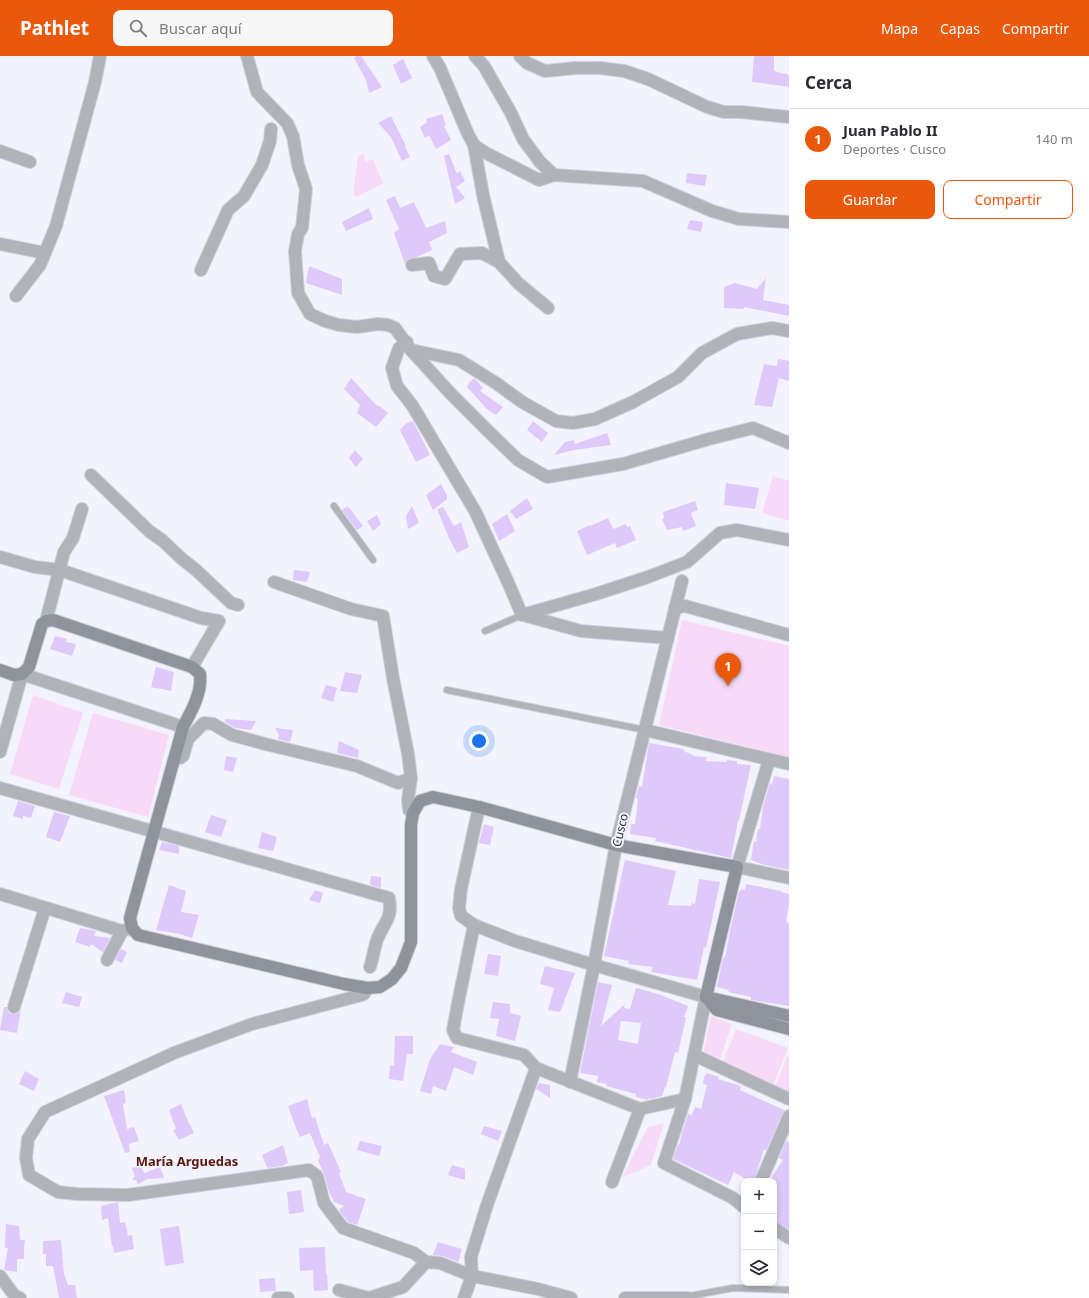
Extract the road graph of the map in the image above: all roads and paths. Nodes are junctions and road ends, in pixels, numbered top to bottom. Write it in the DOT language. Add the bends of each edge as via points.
graph roads {
  1 [pos="100,56"];
  2 [pos="247,56"];
  3 [pos="433,56"];
  4 [pos="475,56"];
  5 [pos="520,56"];
  6 [pos="789,117"];
  7 [pos="271,129"];
  8 [pos="474,145"];
  9 [pos="0,151"];
  10 [pos="30,162"];
  11 [pos="554,175"];
  12 [pos="789,222"];
  13 [pos="0,244"];
  14 [pos="45,253"];
  15 [pos="499,262"];
  16 [pos="412,265"];
  17 [pos="201,270"];
  18 [pos="16,296"];
  19 [pos="548,308"];
  20 [pos="789,331"];
  21 [pos="406,347"];
  22 [pos="789,443"];
  23 [pos="91,476"];
  24 [pos="334,506"];
  25 [pos="82,508"];
  26 [pos="789,540"];
  27 [pos="0,557"];
  28 [pos="373,560"];
  29 [pos="60,570"];
  30 [pos="682,581"];
  31 [pos="274,582"];
  32 [pos="238,605"];
  33 [pos="675,608"];
  34 [pos="522,615"];
  35 [pos="46,621"];
  36 [pos="485,631"];
  37 [pos="789,635"];
  38 [pos="668,638"];
  39 [pos="192,667"];
  40 [pos="0,670"];
  41 [pos="22,674"];
  42 [pos="447,690"];
  43 [pos="183,727"];
  44 [pos="645,730"];
  45 [pos="0,752"];
  46 [pos="175,757"];
  47 [pos="769,760"];
  48 [pos="789,764"];
  49 [pos="411,778"];
  50 [pos="0,788"];
  51 [pos="479,807"];
  52 [pos="413,813"];
  53 [pos="154,832"];
  54 [pos="616,845"];
  55 [pos="737,867"];
  56 [pos="789,878"];
  57 [pos="0,894"];
  58 [pos="45,908"];
  59 [pos="474,926"];
  60 [pos="127,930"];
  61 [pos="107,960"];
  62 [pos="594,965"];
  63 [pos="370,967"];
  64 [pos="367,988"];
  65 [pos="706,997"];
  66 [pos="14,1007"];
  67 [pos="789,1016"];
  68 [pos="789,1029"];
  69 [pos="694,1055"];
  70 [pos="536,1068"];
  71 [pos="570,1082"];
  72 [pos="685,1099"];
  73 [pos="789,1099"];
  74 [pos="640,1109"];
  75 [pos="789,1116"];
  76 [pos="762,1178"];
  77 [pos="612,1182"];
  78 [pos="741,1205"];
  79 [pos="777,1230"];
  80 [pos="789,1238"];
  81 [pos="426,1262"];
  82 [pos="0,1276"];
  83 [pos="472,1276"];
  84 [pos="339,1290"];
  85 [pos="789,1290"];
  86 [pos="20,1298"];
  87 [pos="278,1298"];
  88 [pos="288,1298"];
  89 [pos="464,1298"];
  90 [pos="571,1298"];
  91 [pos="625,1298"];
  92 [pos="687,1298"];
  1 -- 14 [label="street" via="56,226"];
  2 -- 21 [label="street" via="257,92 288,124 306,189 302,228 295,250 298,293 310,314 339,325 388,325 395,328"];
  3 -- 8 [label="street"];
  4 -- 11 [label="street" via="484,66 523,139 540,162"];
  5 -- 6 [label="street" via="545,71 594,68 624,71 724,112"];
  7 -- 17 [label="street" via="262,165 244,196 228,210"];
  8 -- 11 [label="street" via="539,180"];
  8 -- 15 [label="street"];
  9 -- 10 [label="street"];
  11 -- 12 [label="street" via="643,181 712,211 739,219"];
  13 -- 14 [label="street"];
  14 -- 18 [label="street" via="40,265"];
  15 -- 16 [label="street" via="482,252 460,254 445,279 434,276 429,263"];
  15 -- 19 [label="street" via="518,283"];
  20 -- 21 [label="street" via="772,328 737,334 702,353 678,377 633,402 595,419 573,423 556,421 522,402 459,360"];
  21 -- 22 [label="street" via="518,460 547,477 622,464 753,428"];
  21 -- 34 [label="street" via="392,368 397,386 412,405 475,511"];
  23 -- 32 [label="street" via="149,531 231,602"];
  24 -- 28 [label="lane"];
  25 -- 29 [label="street" via="73,538 64,552"];
  26 -- 34 [label="street" via="737,530 720,533 687,562 596,594"];
  27 -- 29 [label="street" via="35,567"];
  29 -- 35 [label="street"];
  29 -- 39 [label="street" via="200,618 218,621"];
  30 -- 33 [label="street, Cusco"];
  31 -- 49 [label="street" via="351,609 382,616"];
  33 -- 37 [label="street" via="685,606"];
  33 -- 38 [label="street, Cusco"];
  34 -- 36 [label="lane"];
  34 -- 38 [label="street" via="581,632"];
  35 -- 39 [label="street" via="53,620"];
  35 -- 41 [label="street" via="42,624 29,667"];
  38 -- 44 [label="street, Cusco"];
  39 -- 43 [label="street" via="200,674 201,683 195,704"];
  40 -- 41 [label="street" via="14,675"];
  41 -- 43 [label="street"];
  41 -- 45 [label="street"];
  42 -- 44 [label="lane"];
  43 -- 46 [label="street"];
  44 -- 47 [label="street"];
  44 -- 54 [label="street, Cusco"];
  46 -- 49 [label="street" via="183,756 188,739 204,724 213,724 232,735 357,766 398,783"];
  46 -- 53 [label="street"];
  47 -- 48 [label="street"];
  47 -- 55 [label="street"];
  49 -- 52 [label="street" via="408,800 409,810"];
  50 -- 53 [label="street"];
  51 -- 52 [label="street" via="433,797 420,801"];
  51 -- 54 [label="street"];
  51 -- 59 [label="street" via="458,908 461,916"];
  52 -- 64 [label="street" via="411,942 401,968 392,979 380,987"];
  53 -- 60 [label="street"];
  53 -- 63 [label="street" via="389,898 391,906 388,922 377,939"];
  54 -- 55 [label="street"];
  54 -- 62 [label="street, Cusco"];
  55 -- 56 [label="street"];
  55 -- 65 [label="street"];
  57 -- 58 [label="street"];
  58 -- 60 [label="street"];
  58 -- 66 [label="street"];
  59 -- 62 [label="street"];
  59 -- 70 [label="street" via="453,1030 457,1038 524,1055"];
  60 -- 61 [label="street"];
  60 -- 64 [label="street" via="138,935"];
  62 -- 65 [label="street"];
  62 -- 71 [label="street, Cusco"];
  64 -- 81 [label="street" via="364,994 252,1024 174,1053 45,1112 28,1139 26,1158 29,1175 58,1192 128,1195 309,1170 317,1176 324,1203 343,1228 414,1253"];
  65 -- 67 [label="street"];
  65 -- 68 [label="street" via="717,1010"];
  65 -- 69 [label="street"];
  69 -- 72 [label="street"];
  69 -- 73 [label="street"];
  70 -- 71 [label="street"];
  70 -- 83 [label="street" via="487,1205 471,1258"];
  71 -- 74 [label="street"];
  72 -- 74 [label="street"];
  72 -- 78 [label="street" via="664,1163"];
  74 -- 77 [label="street"];
  75 -- 76 [label="street"];
  79 -- 80 [label="street"];
  81 -- 83 [label="street" via="440,1263"];
  81 -- 84 [label="street" via="403,1287 369,1298"];
  82 -- 86 [label="street"];
  83 -- 89 [label="street"];
  83 -- 90 [label="street"];
  85 -- 92 [label="lane" via="733,1288"];
  87 -- 88 [label="street"];
  91 -- 92 [label="street"];
}
